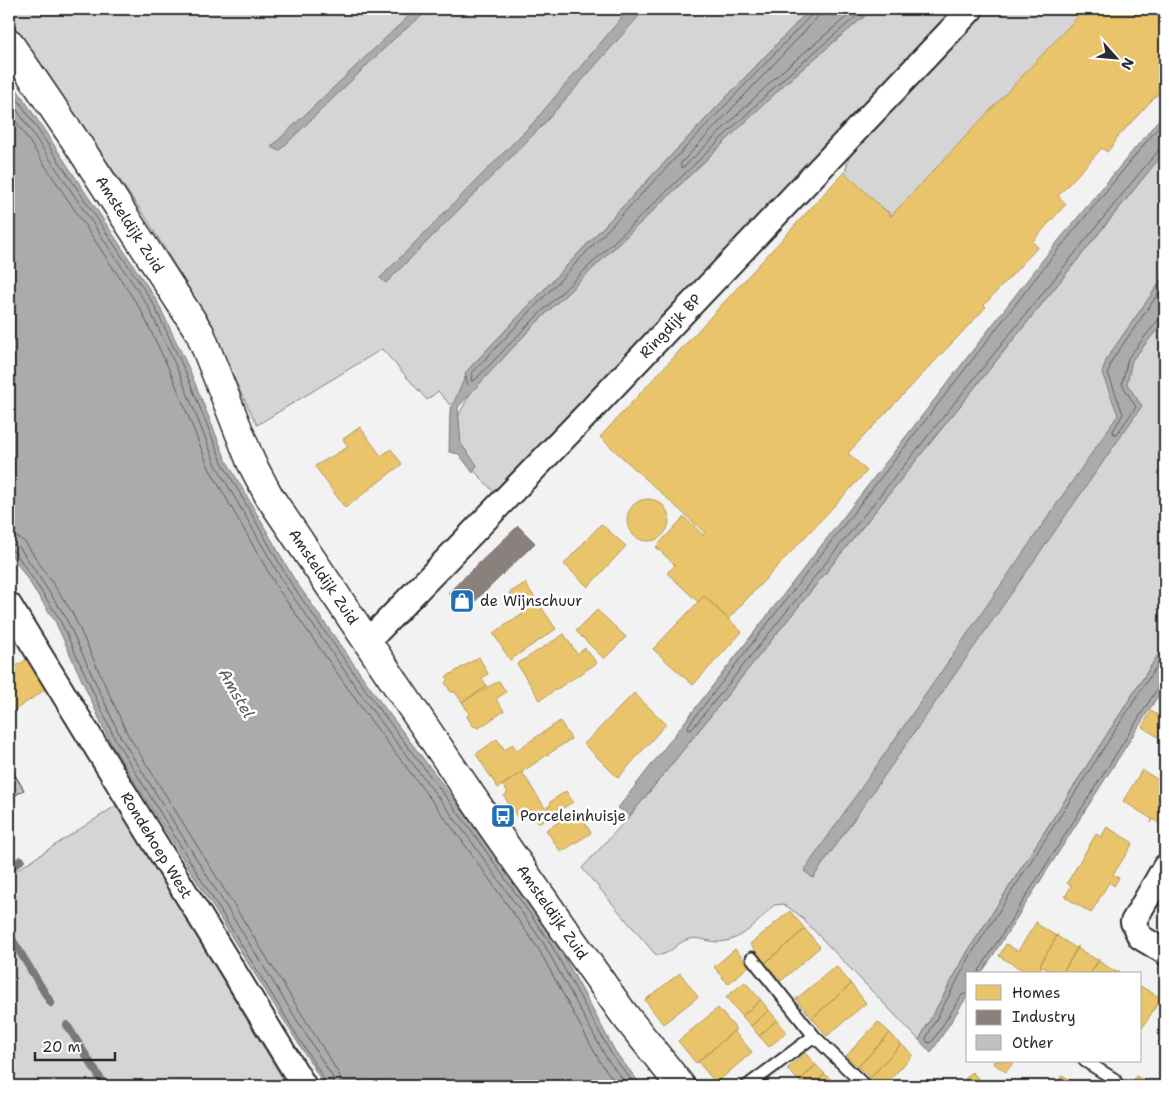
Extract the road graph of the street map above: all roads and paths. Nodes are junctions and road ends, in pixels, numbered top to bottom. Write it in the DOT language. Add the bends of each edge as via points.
graph roads {
  1 [pos="971,9"];
  2 [pos="9,43"];
  3 [pos="9,605"];
  4 [pos="366,642"];
  5 [pos="1165,867"];
  6 [pos="1165,952"];
  7 [pos="752,958"];
  8 [pos="814,1036"];
  9 [pos="1087,1062"];
  10 [pos="304,1086"];
  11 [pos="681,1086"];
  12 [pos="747,1086"];
  13 [pos="865,1086"];
  14 [pos="1118,1086"];
  1 -- 4 [label="street, Ringdijk BP" via="599,402"];
  2 -- 4 [label="street, Amsteldijk Zuid" via="200,333 251,462 269,496"];
  3 -- 10 [label="street, Rondehoep West"];
  4 -- 11 [label="street, Amsteldijk Zuid" via="623,1012"];
  5 -- 6 [label="street" via="1133,922 1140,937"];
  7 -- 8 [label="lane"];
  8 -- 12 [label="lane"];
  8 -- 13 [label="lane"];
  9 -- 14 [label="lane" via="1114,1079"];
}
